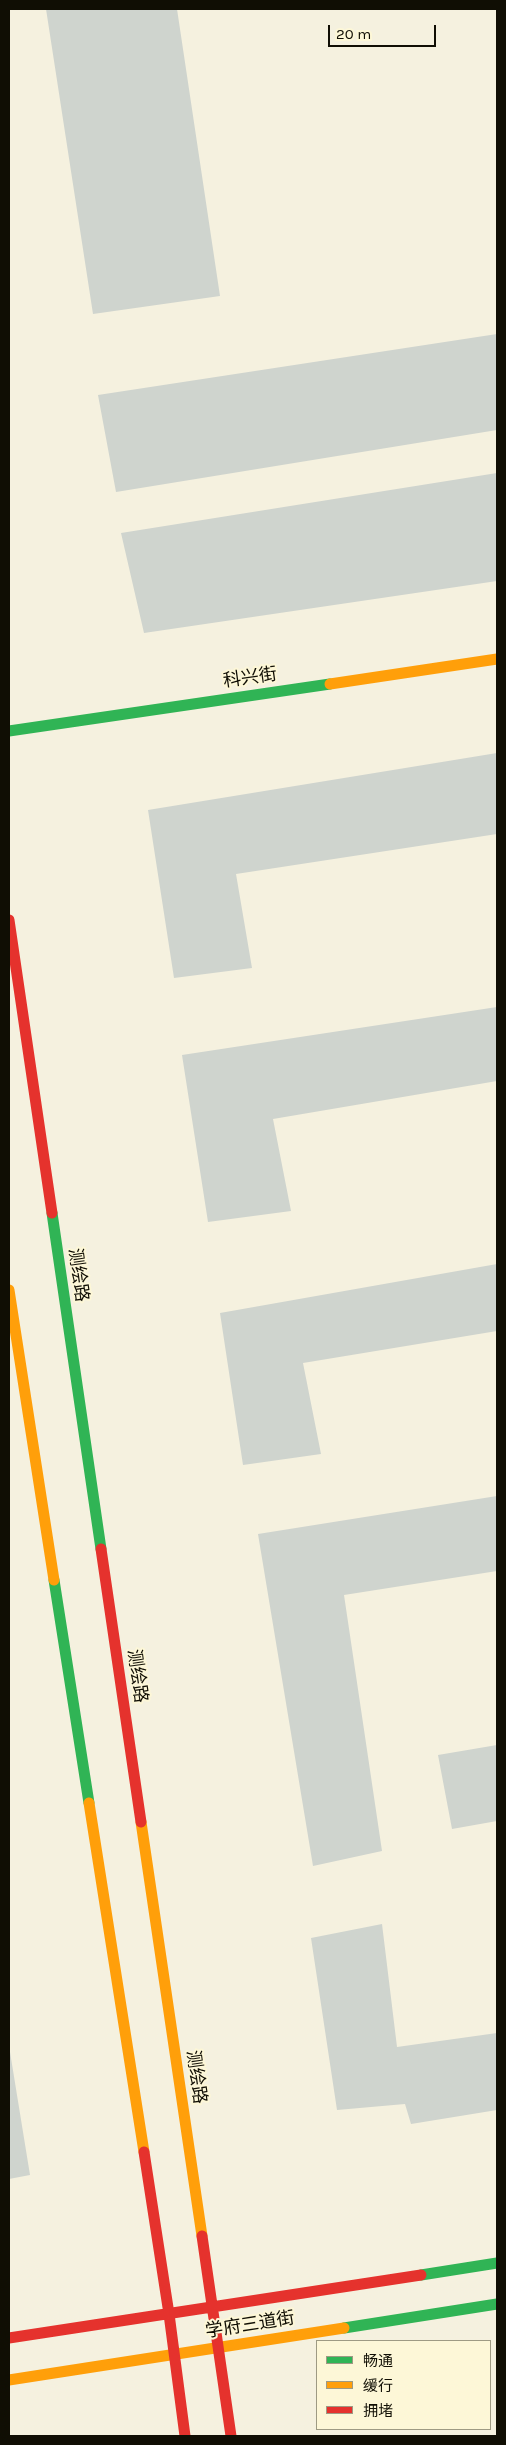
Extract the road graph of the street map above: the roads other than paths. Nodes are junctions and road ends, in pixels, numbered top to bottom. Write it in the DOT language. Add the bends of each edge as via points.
graph roads {
  1 [pos="497,659"];
  2 [pos="9,731"];
  3 [pos="9,920"];
  4 [pos="9,1290"];
  5 [pos="497,2263"];
  6 [pos="497,2304"];
  7 [pos="212,2307"];
  8 [pos="169,2314"];
  9 [pos="9,2338"];
  10 [pos="218,2347"];
  11 [pos="173,2355"];
  12 [pos="9,2380"];
  13 [pos="185,2436"];
  14 [pos="231,2436"];
  1 -- 2 [label="main road, 科兴街"];
  3 -- 7 [label="main road, 测绘路"];
  4 -- 8 [label="main road"];
  5 -- 7 [label="main road, 学府三道街"];
  6 -- 10 [label="main road, 学府三道街"];
  7 -- 8 [label="main road, 学府三道街"];
  7 -- 10 [label="main road, 测绘路"];
  8 -- 9 [label="main road, 学府三道街"];
  8 -- 11 [label="main road"];
  10 -- 11 [label="main road, 学府三道街"];
  10 -- 14 [label="main road, 测绘路"];
  11 -- 12 [label="main road, 学府三道街"];
  11 -- 13 [label="main road"];
}
